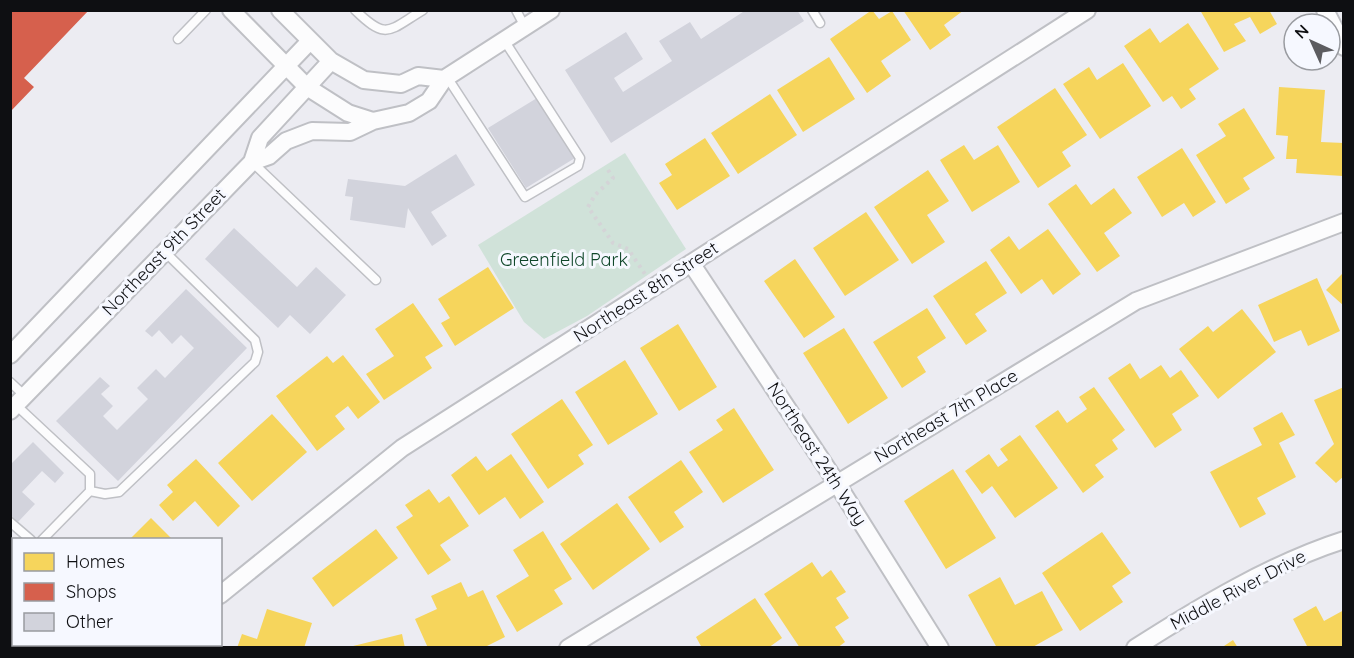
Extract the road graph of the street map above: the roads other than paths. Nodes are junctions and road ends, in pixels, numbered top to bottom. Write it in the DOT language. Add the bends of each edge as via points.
graph roads {
  1 [pos="206,10"];
  2 [pos="231,10"];
  3 [pos="280,10"];
  4 [pos="355,10"];
  5 [pos="423,10"];
  6 [pos="516,10"];
  7 [pos="551,10"];
  8 [pos="812,10"];
  9 [pos="1087,10"];
  10 [pos="1325,10"];
  11 [pos="820,23"];
  12 [pos="525,27"];
  13 [pos="178,39"];
  14 [pos="504,40"];
  15 [pos="310,41"];
  16 [pos="1344,47"];
  17 [pos="331,61"];
  18 [pos="286,66"];
  19 [pos="446,78"];
  20 [pos="307,87"];
  21 [pos="373,121"];
  22 [pos="252,162"];
  23 [pos="1344,222"];
  24 [pos="165,252"];
  25 [pos="692,263"];
  26 [pos="376,280"];
  27 [pos="10,355"];
  28 [pos="10,382"];
  29 [pos="17,404"];
  30 [pos="836,482"];
  31 [pos="90,491"];
  32 [pos="10,522"];
  33 [pos="29,538"];
  34 [pos="44,538"];
  35 [pos="1344,540"];
  36 [pos="222,593"];
  37 [pos="567,648"];
  38 [pos="940,648"];
  39 [pos="1135,648"];
  1 -- 13 [label="lane"];
  2 -- 18 [label="street"];
  3 -- 15 [label="street"];
  4 -- 5 [label="lane" via="381,31"];
  6 -- 12 [label="lane"];
  7 -- 12 [label="street"];
  8 -- 11 [label="lane"];
  9 -- 25 [label="street, Northeast 8th Street"];
  10 -- 16 [label="street"];
  12 -- 14 [label="street"];
  14 -- 19 [label="street"];
  14 -- 19 [label="lane" via="580,158 578,166 529,197 522,195"];
  15 -- 17 [label="street"];
  15 -- 18 [label="street"];
  17 -- 19 [label="street" via="364,80 401,84 418,76"];
  17 -- 20 [label="street, Northeast 9th Street"];
  18 -- 20 [label="street"];
  18 -- 27 [label="street"];
  19 -- 21 [label="street" via="429,101 409,113"];
  20 -- 21 [label="street" via="348,113"];
  20 -- 22 [label="street, Northeast 9th Street" via="260,138"];
  21 -- 22 [label="street" via="350,132 312,131 286,141 269,156"];
  22 -- 24 [label="street, Northeast 9th Street"];
  22 -- 26 [label="lane"];
  23 -- 30 [label="street, Northeast 7th Place" via="1136,301"];
  24 -- 29 [label="street, Northeast 9th Street"];
  24 -- 31 [label="lane" via="255,340 255,362 119,492"];
  25 -- 30 [label="street, Northeast 24th Way"];
  25 -- 36 [label="street, Northeast 8th Street" via="402,448"];
  28 -- 29 [label="lane"];
  29 -- 31 [label="lane" via="90,474"];
  30 -- 37 [label="street, Northeast 7th Place"];
  30 -- 38 [label="street, Northeast 24th Way"];
  31 -- 34 [label="lane"];
  32 -- 33 [label="lane"];
  35 -- 39 [label="street, Middle River Drive" via="1308,551"];
}
